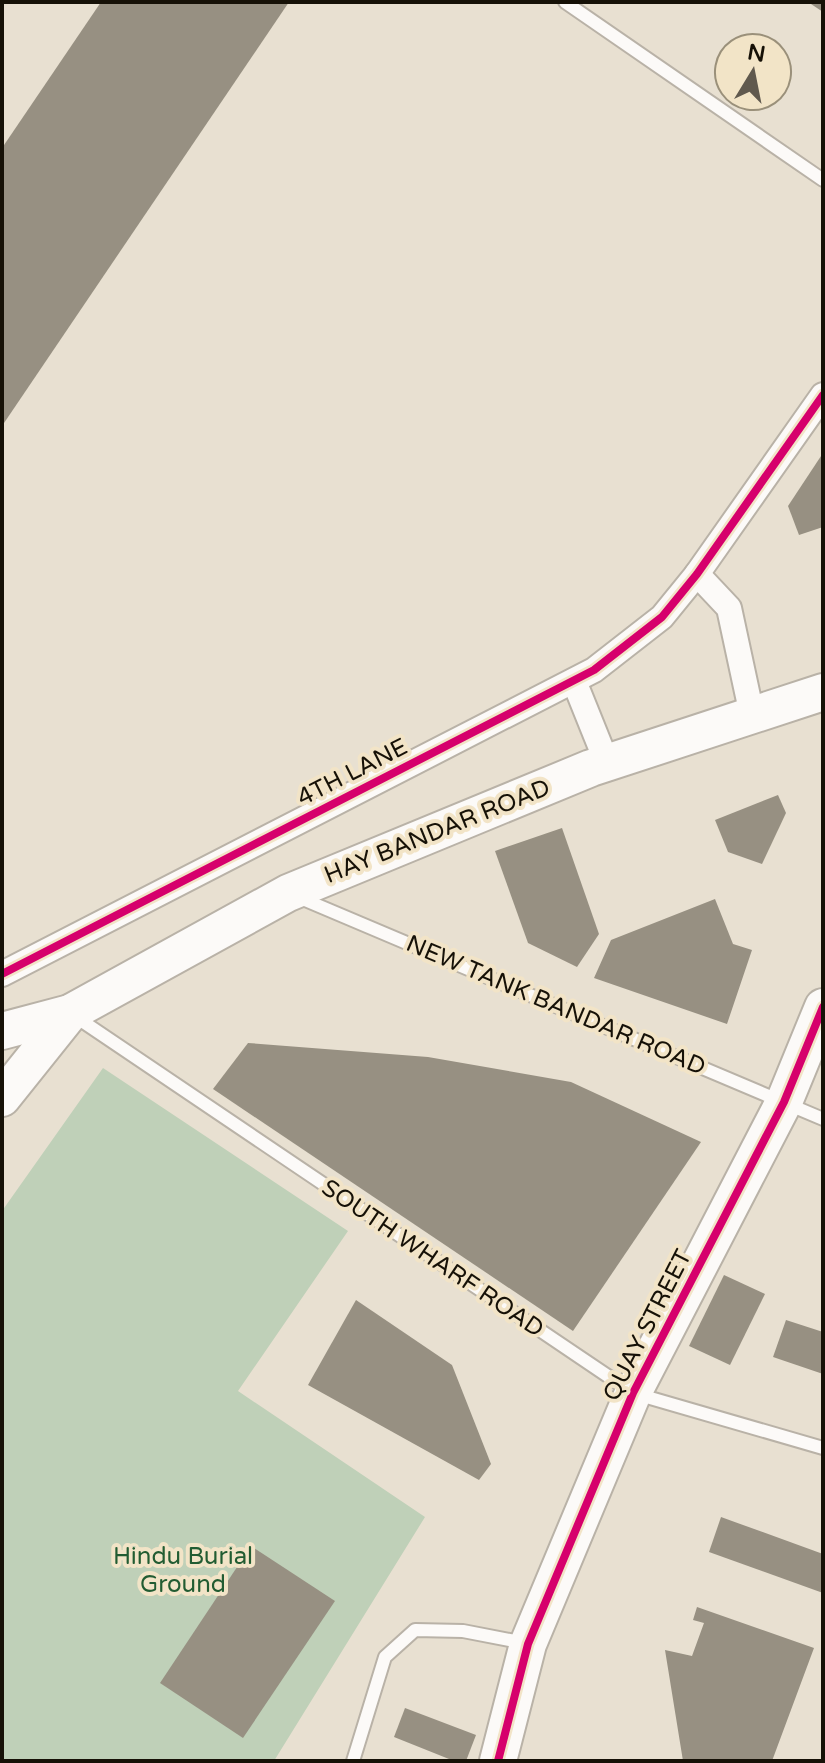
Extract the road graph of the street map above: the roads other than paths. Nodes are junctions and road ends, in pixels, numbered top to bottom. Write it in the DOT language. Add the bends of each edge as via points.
graph roads {
  1 [pos="565,2"];
  2 [pos="823,180"];
  3 [pos="823,395"];
  4 [pos="697,574"];
  5 [pos="574,681"];
  6 [pos="823,692"];
  7 [pos="752,715"];
  8 [pos="607,763"];
  9 [pos="288,893"];
  10 [pos="2,974"];
  11 [pos="823,1007"];
  12 [pos="70,1013"];
  13 [pos="2,1031"];
  14 [pos="2,1098"];
  15 [pos="784,1102"];
  16 [pos="823,1119"];
  17 [pos="633,1393"];
  18 [pos="823,1448"];
  19 [pos="528,1644"];
  20 [pos="353,1761"];
  21 [pos="498,1761"];
  1 -- 2 [label="lane"];
  3 -- 4 [label="street, 4TH LANE"];
  4 -- 5 [label="street, 4TH LANE" via="662,617"];
  4 -- 7 [label="street" via="729,608"];
  5 -- 8 [label="street"];
  5 -- 10 [label="street, 4TH LANE"];
  6 -- 7 [label="street, HAY BANDAR ROAD"];
  7 -- 8 [label="street, HAY BANDAR ROAD"];
  8 -- 9 [label="street, HAY BANDAR ROAD"];
  9 -- 12 [label="street, HAY BANDAR ROAD"];
  9 -- 15 [label="lane, NEW TANK BANDAR ROAD"];
  11 -- 15 [label="street, QUAY STREET"];
  12 -- 13 [label="street"];
  12 -- 14 [label="street"];
  12 -- 17 [label="lane, SOUTH WHARF ROAD"];
  15 -- 16 [label="lane, NEW TANK BANDAR ROAD"];
  15 -- 17 [label="street, QUAY STREET"];
  17 -- 18 [label="lane, SOUTH WHARF ROAD"];
  17 -- 19 [label="street, QUAY STREET"];
  19 -- 20 [label="lane" via="463,1631 415,1630 385,1657"];
  19 -- 21 [label="street, QUAY STREET"];
}
